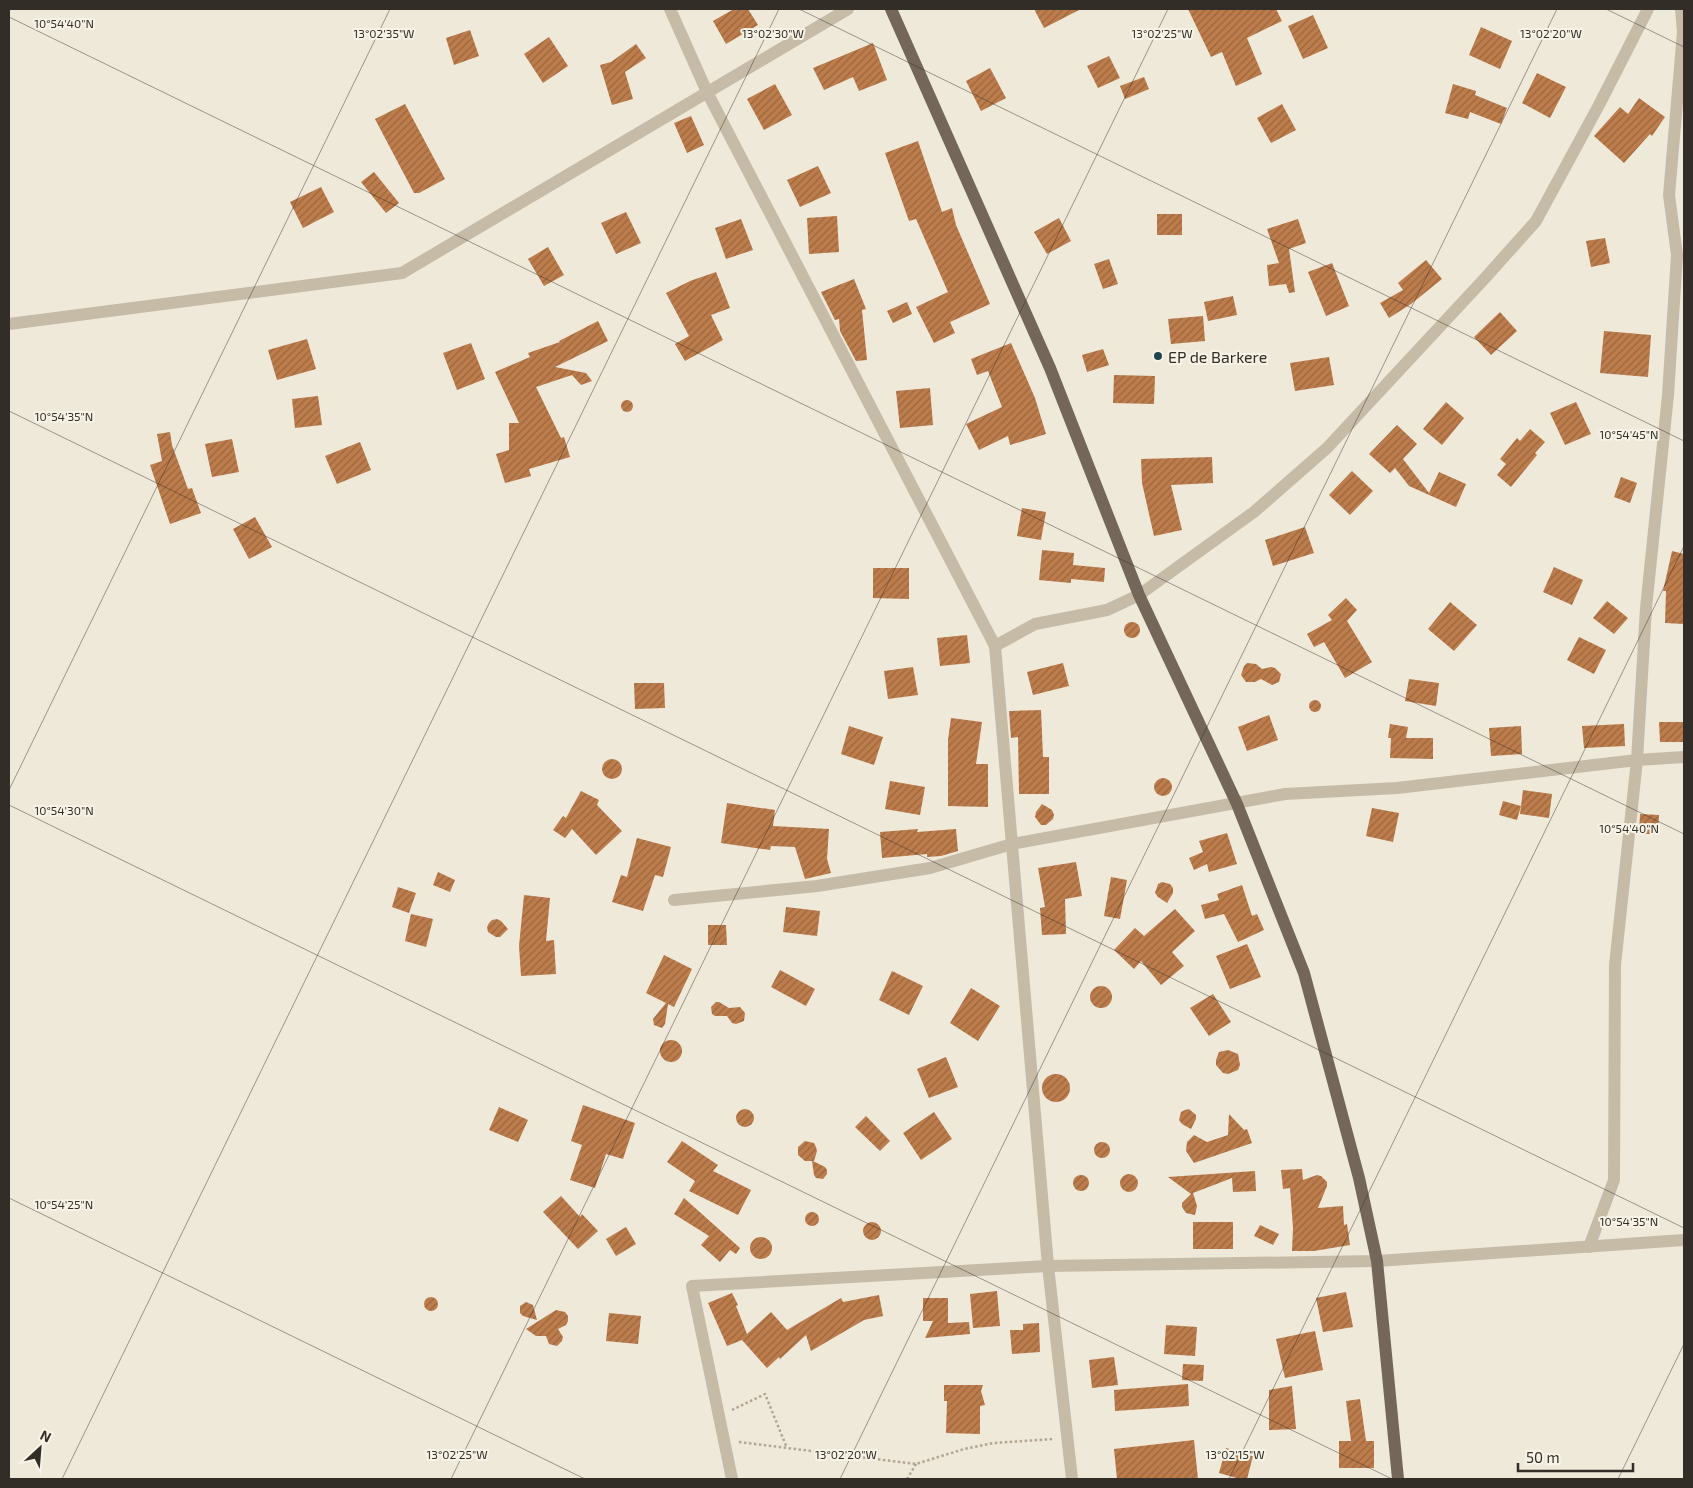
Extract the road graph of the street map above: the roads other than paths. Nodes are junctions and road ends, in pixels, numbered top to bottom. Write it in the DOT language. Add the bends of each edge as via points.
graph roads {
  1 [pos="670,9"];
  2 [pos="848,9"];
  3 [pos="891,9"];
  4 [pos="1648,9"];
  5 [pos="1681,9"];
  6 [pos="707,92"];
  7 [pos="9,324"];
  8 [pos="1139,595"];
  9 [pos="995,646"];
  10 [pos="1684,757"];
  11 [pos="1637,760"];
  12 [pos="1237,804"];
  13 [pos="1012,844"];
  14 [pos="674,900"];
  15 [pos="1684,1240"];
  16 [pos="1589,1247"];
  17 [pos="1377,1261"];
  18 [pos="1048,1266"];
  19 [pos="732,1479"];
  20 [pos="1072,1479"];
  21 [pos="1398,1479"];
  1 -- 6 [label="street"];
  2 -- 6 [label="street"];
  3 -- 8 [label="main road" via="1050,368"];
  4 -- 8 [label="street" via="1536,221 1327,448 1254,512"];
  5 -- 11 [label="street" via="1683,32 1669,195 1677,255 1668,395 1646,608"];
  6 -- 7 [label="street" via="402,273"];
  6 -- 9 [label="street"];
  8 -- 9 [label="street" via="1106,610 1036,624"];
  8 -- 12 [label="main road"];
  9 -- 13 [label="street"];
  10 -- 11 [label="street"];
  11 -- 12 [label="street" via="1397,788 1285,794"];
  11 -- 16 [label="street" via="1616,966 1614,1180"];
  12 -- 13 [label="street"];
  12 -- 17 [label="main road" via="1304,973 1359,1178"];
  13 -- 14 [label="street" via="930,868 817,886"];
  13 -- 18 [label="street"];
  15 -- 16 [label="street"];
  16 -- 17 [label="street"];
  17 -- 18 [label="street"];
  17 -- 21 [label="main road"];
  18 -- 19 [label="street" via="692,1286"];
  18 -- 20 [label="street"];
}
